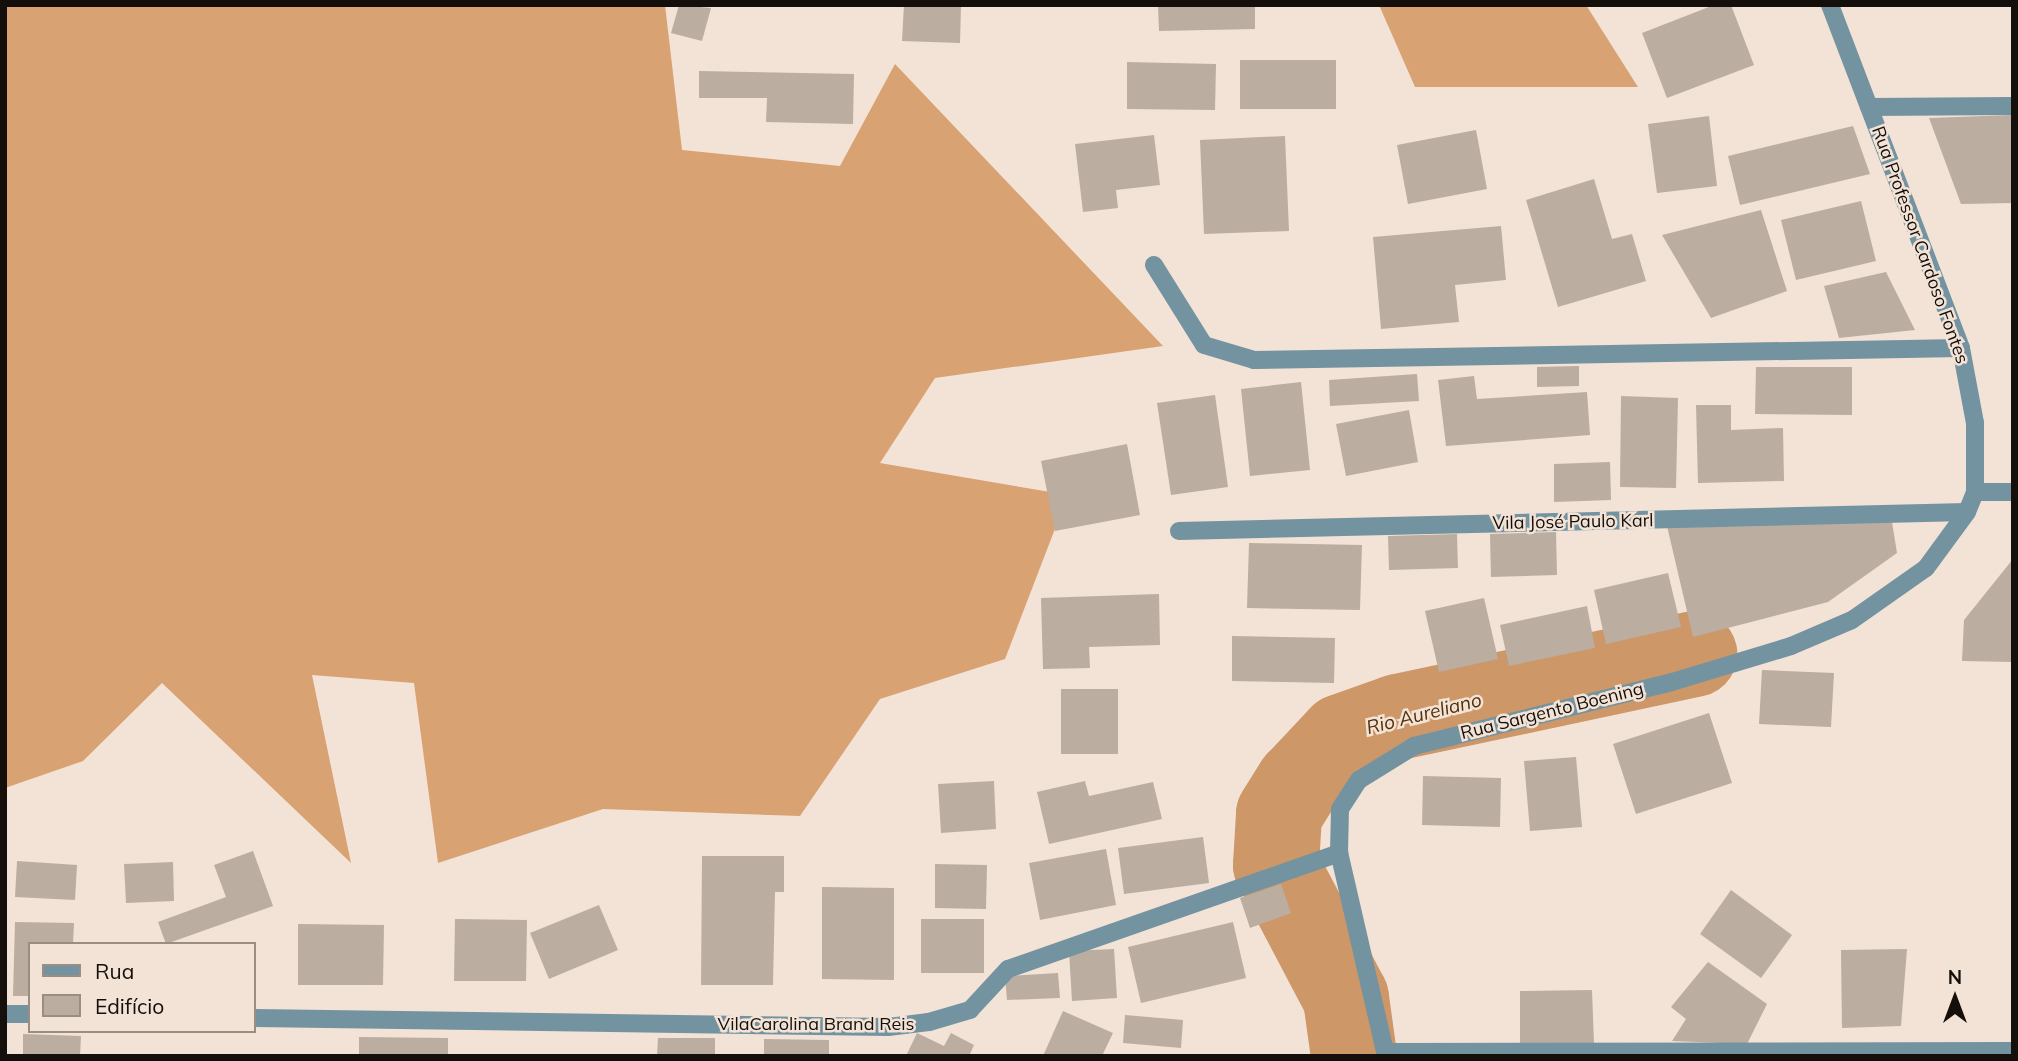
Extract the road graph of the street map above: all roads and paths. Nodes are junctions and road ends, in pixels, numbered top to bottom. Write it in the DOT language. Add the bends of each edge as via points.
graph roads {
  1 [pos="1830,5"];
  2 [pos="2013,106"];
  3 [pos="1869,107"];
  4 [pos="1154,265"];
  5 [pos="1961,348"];
  6 [pos="1975,492"];
  7 [pos="2013,492"];
  8 [pos="1967,512"];
  9 [pos="1180,531"];
  10 [pos="1337,854"];
  11 [pos="5,1014"];
  12 [pos="28,1014"];
  13 [pos="256,1018"];
  14 [pos="2013,1051"];
  15 [pos="1386,1054"];
  1 -- 3 [label="street, Rua Professor Cardoso Fontes"];
  2 -- 3 [label="street"];
  3 -- 5 [label="street, Rua Professor Cardoso Fontes"];
  4 -- 5 [label="street" via="1204,345 1254,360"];
  5 -- 6 [label="street, Rua Professor Cardoso Fontes" via="1975,423"];
  6 -- 7 [label="street"];
  6 -- 8 [label="street, Rua Sargento Boening"];
  8 -- 9 [label="street, Vila José Paulo Karl"];
  8 -- 10 [label="street, Rua Sargento Boening" via="1926,568 1840,625 1791,646 1672,681 1414,746 1373,768 1340,809"];
  10 -- 13 [label="street, VilaCarolina Brand Reis" via="1008,969 970,1010 929,1023 888,1027"];
  10 -- 15 [label="street, Rua Sargento Boening"];
  11 -- 12 [label="street"];
  14 -- 15 [label="street"];
}
